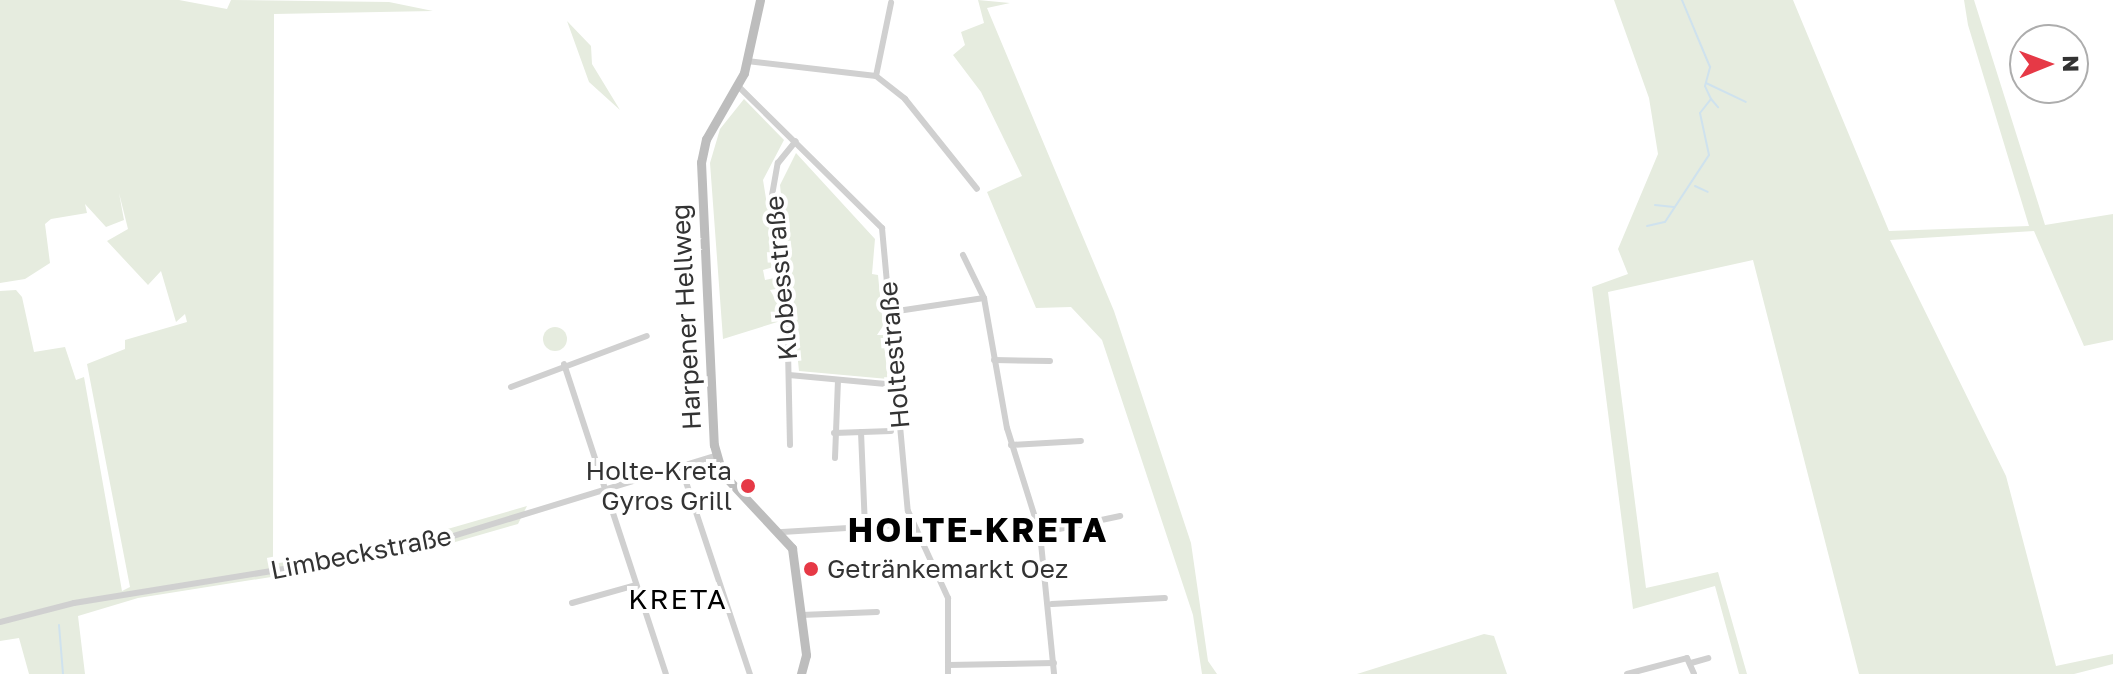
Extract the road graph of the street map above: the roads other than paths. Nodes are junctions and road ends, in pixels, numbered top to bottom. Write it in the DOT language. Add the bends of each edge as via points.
graph roads {
  1 [pos="760,0"];
  2 [pos="891,3"];
  3 [pos="747,61"];
  4 [pos="876,76"];
  5 [pos="739,87"];
  6 [pos="796,141"];
  7 [pos="977,189"];
  8 [pos="963,255"];
  9 [pos="984,298"];
  10 [pos="891,312"];
  11 [pos="647,336"];
  12 [pos="994,360"];
  13 [pos="1050,361"];
  14 [pos="564,364"];
  15 [pos="789,375"];
  16 [pos="838,381"];
  17 [pos="897,385"];
  18 [pos="511,387"];
  19 [pos="891,431"];
  20 [pos="861,432"];
  21 [pos="834,433"];
  22 [pos="1081,441"];
  23 [pos="790,445"];
  24 [pos="1011,445"];
  25 [pos="715,456"];
  26 [pos="835,458"];
  27 [pos="681,467"];
  28 [pos="608,490"];
  29 [pos="1120,516"];
  30 [pos="911,524"];
  31 [pos="865,526"];
  32 [pos="782,532"];
  33 [pos="1040,533"];
  34 [pos="636,585"];
  35 [pos="1165,598"];
  36 [pos="572,603"];
  37 [pos="1052,604"];
  38 [pos="877,612"];
  39 [pos="801,615"];
  40 [pos="0,622"];
  41 [pos="1708,658"];
  42 [pos="1025,662"];
  43 [pos="1054,663"];
  44 [pos="1691,663"];
  45 [pos="948,665"];
  46 [pos="666,674"];
  47 [pos="740,674"];
  48 [pos="751,674"];
  49 [pos="801,674"];
  50 [pos="948,674"];
  51 [pos="1025,674"];
  52 [pos="1054,674"];
  53 [pos="1627,674"];
  54 [pos="1694,674"];
  1 -- 3 [label="street, Harpener Hellweg"];
  2 -- 4 [label="street"];
  3 -- 4 [label="street"];
  3 -- 5 [label="street, Harpener Hellweg"];
  4 -- 7 [label="street" via="905,99"];
  5 -- 6 [label="street, Holtestraße"];
  5 -- 25 [label="street, Harpener Hellweg" via="706,139 701,162"];
  6 -- 10 [label="street, Holtestraße" via="882,228"];
  6 -- 15 [label="street, Klobesstraße" via="778,163 771,201 787,300"];
  8 -- 9 [label="street"];
  9 -- 10 [label="street"];
  9 -- 12 [label="street"];
  10 -- 17 [label="street, Holtestraße"];
  11 -- 14 [label="street"];
  12 -- 13 [label="street"];
  12 -- 24 [label="street"];
  14 -- 18 [label="street"];
  14 -- 28 [label="street"];
  15 -- 16 [label="street, Klobesstraße"];
  15 -- 23 [label="street, Klobesstraße"];
  16 -- 17 [label="street, Klobesstraße"];
  16 -- 21 [label="street"];
  17 -- 30 [label="street, Holtestraße"];
  19 -- 20 [label="street"];
  20 -- 21 [label="street"];
  20 -- 31 [label="street"];
  21 -- 26 [label="street"];
  22 -- 24 [label="street"];
  24 -- 33 [label="street"];
  25 -- 27 [label="street, Limbeckstraße"];
  25 -- 32 [label="street, Harpener Hellweg" via="726,478"];
  27 -- 28 [label="street, Limbeckstraße"];
  27 -- 48 [label="street"];
  28 -- 34 [label="street"];
  28 -- 40 [label="street, Limbeckstraße" via="414,548 74,603"];
  29 -- 33 [label="street"];
  30 -- 31 [label="street"];
  30 -- 45 [label="street, Holtestraße" via="948,598"];
  31 -- 32 [label="street"];
  32 -- 39 [label="street, Harpener Hellweg" via="794,557"];
  33 -- 37 [label="street"];
  34 -- 36 [label="street"];
  34 -- 46 [label="street"];
  35 -- 37 [label="street"];
  37 -- 43 [label="street"];
  38 -- 39 [label="street"];
  39 -- 49 [label="street, Harpener Hellweg"];
  41 -- 44 [label="street"];
  42 -- 43 [label="street"];
  42 -- 45 [label="street"];
  42 -- 51 [label="street"];
  43 -- 52 [label="street"];
  44 -- 53 [label="street"];
  44 -- 54 [label="street"];
  45 -- 50 [label="street, Holtestraße"];
  47 -- 48 [label="street"];
}
